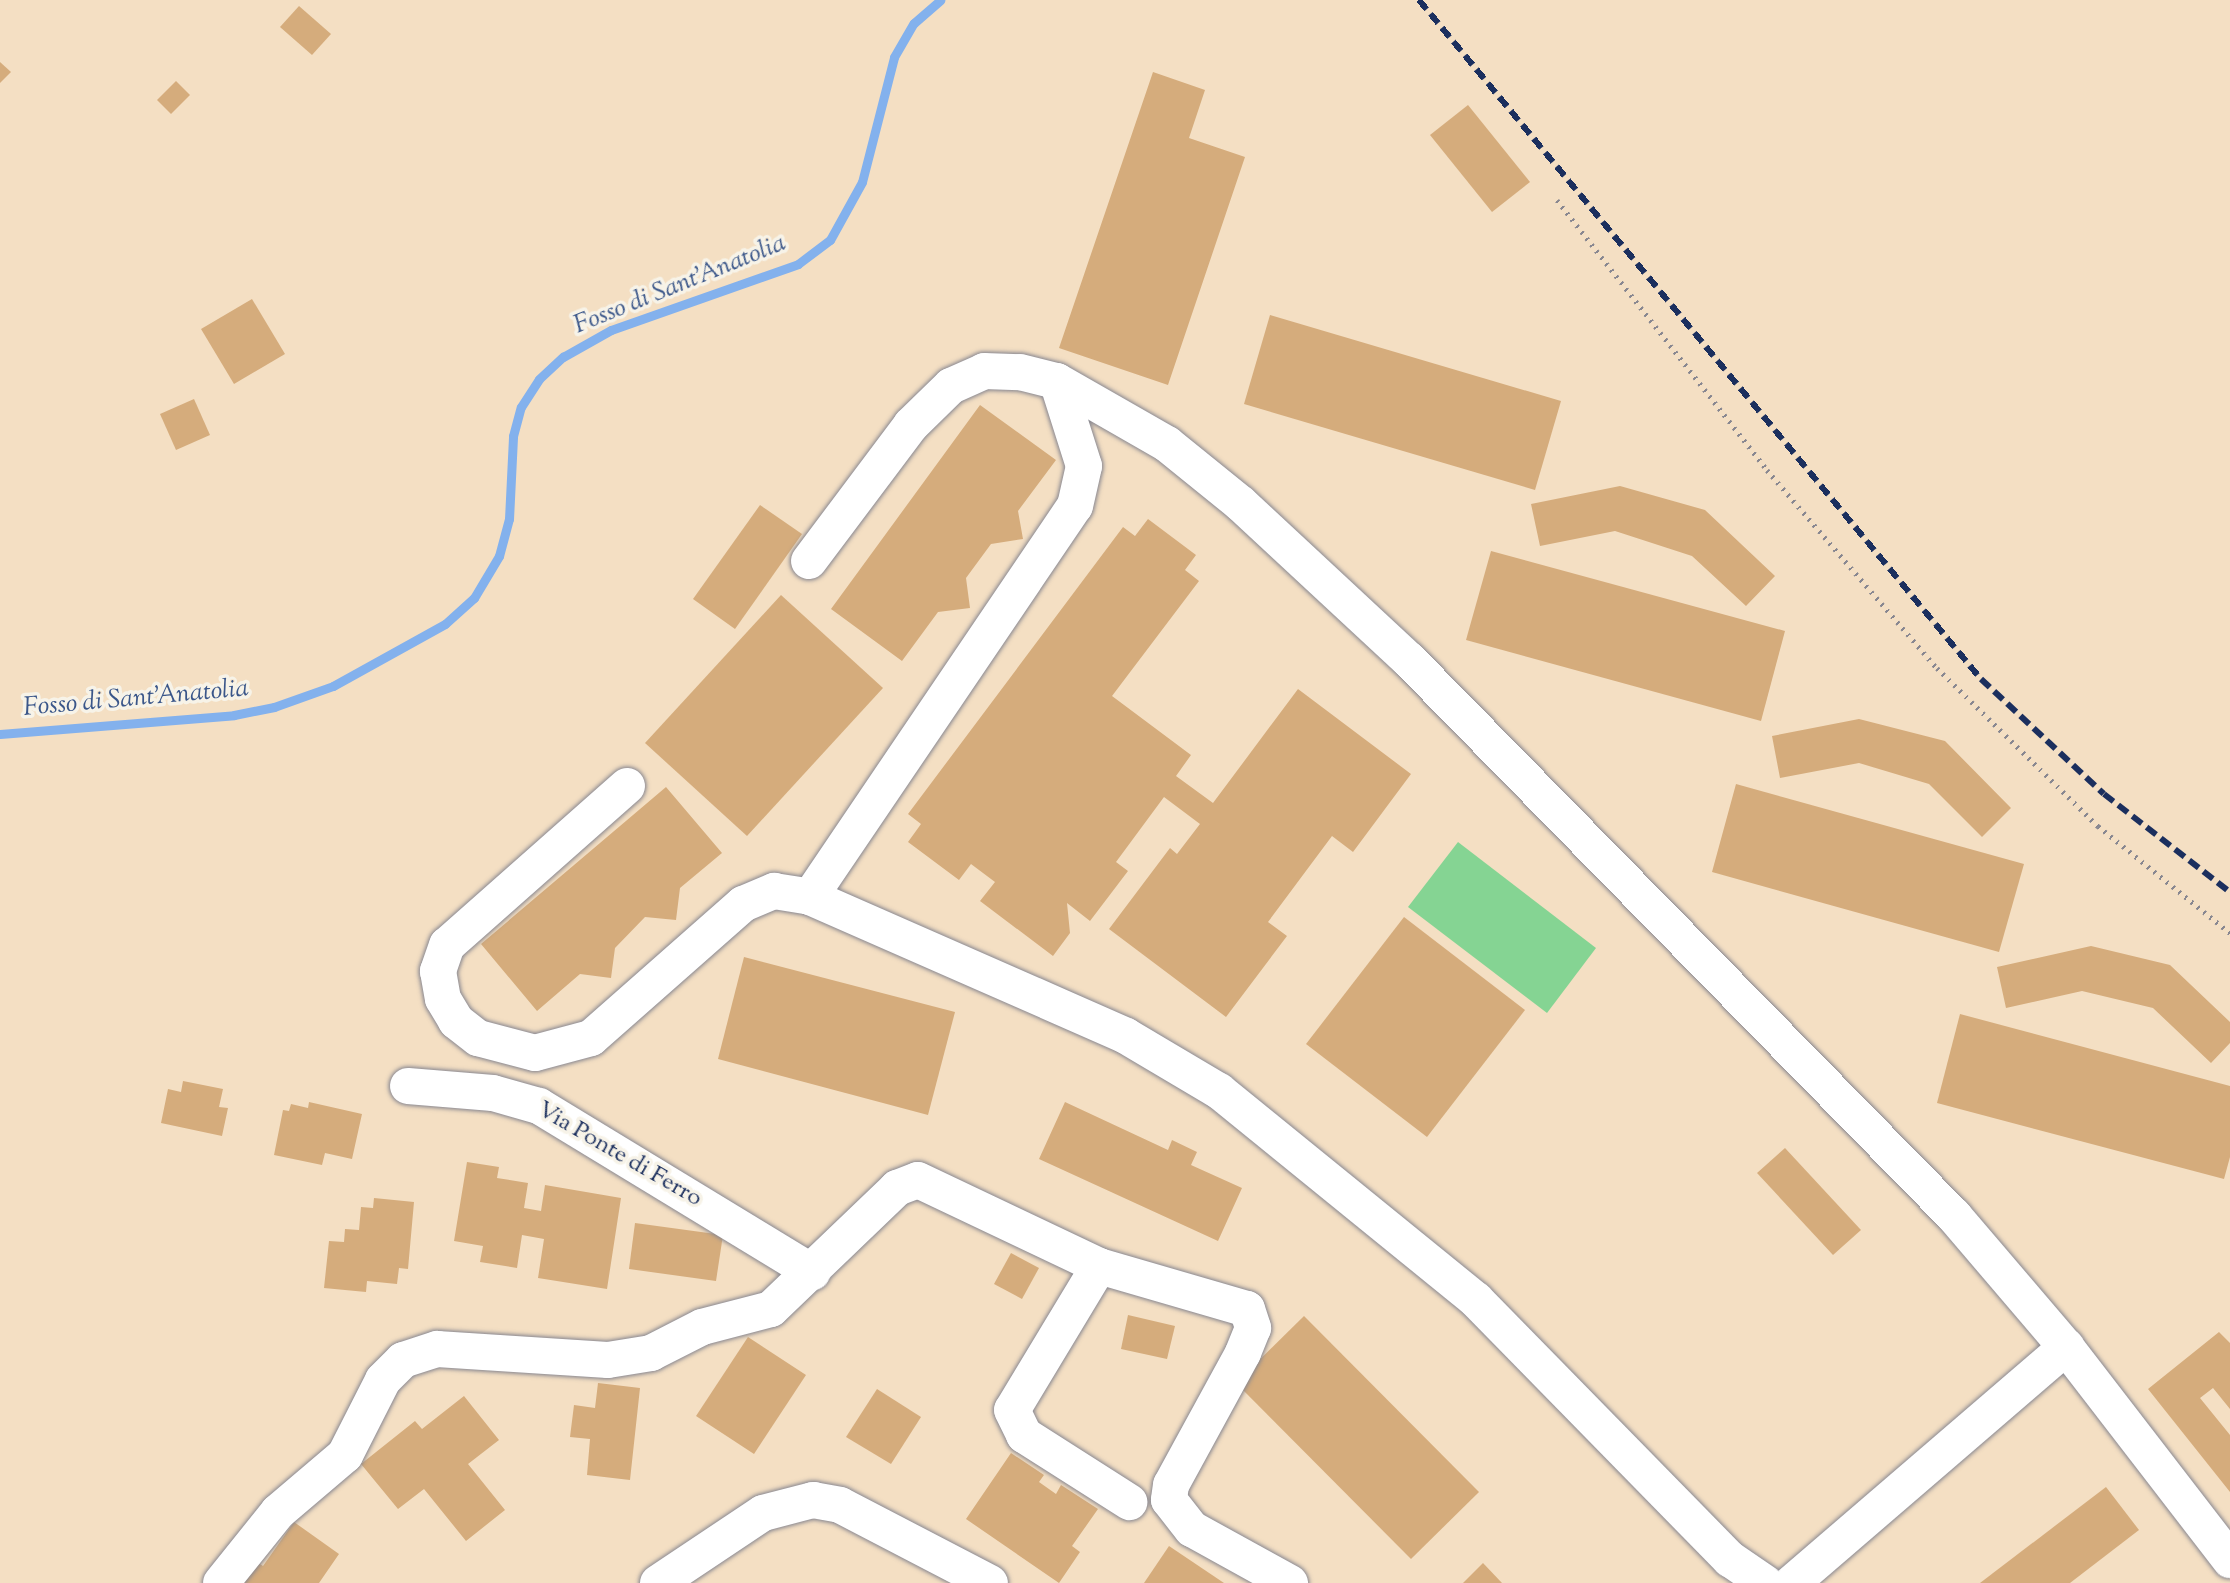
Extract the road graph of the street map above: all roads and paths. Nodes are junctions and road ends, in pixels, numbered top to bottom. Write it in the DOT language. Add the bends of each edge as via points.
graph roads {
  1 [pos="1557,200"];
  2 [pos="1057,381"];
  3 [pos="809,561"];
  4 [pos="627,786"];
  5 [pos="810,897"];
  6 [pos="2230,933"];
  7 [pos="408,1086"];
  8 [pos="1099,1266"];
  9 [pos="812,1272"];
  10 [pos="2066,1347"];
  11 [pos="1129,1502"];
  12 [pos="2230,1560"];
  13 [pos="221,1583"];
  14 [pos="658,1583"];
  15 [pos="990,1583"];
  16 [pos="1290,1583"];
  17 [pos="1765,1583"];
  18 [pos="1792,1583"];
  1 -- 6 [label="path" via="1767,470 1937,668 2098,826"];
  2 -- 3 [label="street" via="984,371 951,386 904,433"];
  2 -- 5 [label="street" via="1084,466 1075,506"];
  2 -- 10 [label="street" via="1126,416 1176,451 1356,609 1954,1216"];
  4 -- 5 [label="street" via="447,945 438,971 443,999 456,1021 478,1038 535,1053 581,1042 640,1000 743,904 774,891"];
  5 -- 17 [label="street" via="1126,1036 1219,1091 1476,1300 1730,1559"];
  7 -- 9 [label="street, Via Ponte di Ferro" via="493,1093 539,1106"];
  8 -- 9 [label="street" via="918,1180 897,1188"];
  8 -- 11 [label="street" via="1012,1410 1024,1435"];
  8 -- 16 [label="street" via="1182,1293 1232,1301 1251,1316 1253,1328 1239,1363 1171,1485 1169,1500 1192,1529"];
  9 -- 13 [label="street" via="762,1313 702,1327 635,1357 447,1349 410,1357 383,1380 345,1455 278,1512"];
  10 -- 12 [label="street"];
  10 -- 18 [label="street"];
  14 -- 15 [label="street" via="763,1513 813,1500 840,1505"];
}
